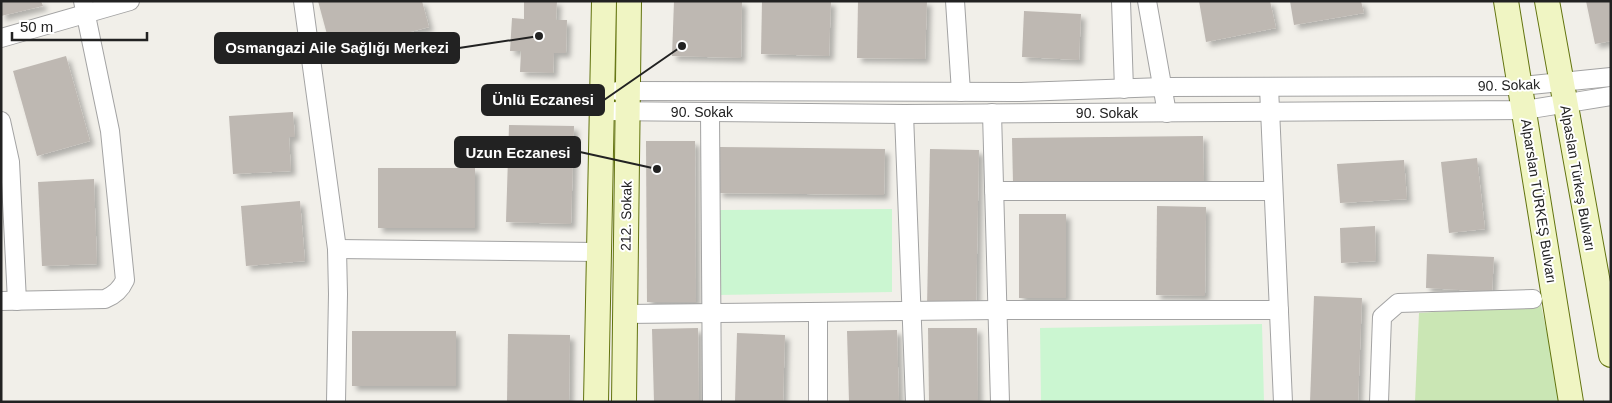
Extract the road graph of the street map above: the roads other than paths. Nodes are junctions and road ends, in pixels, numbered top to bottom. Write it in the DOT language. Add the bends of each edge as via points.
graph roads {
  1 [pos="130,1"];
  2 [pos="303,1"];
  3 [pos="604,1"];
  4 [pos="629,1"];
  5 [pos="955,1"];
  6 [pos="1121,1"];
  7 [pos="1148,1"];
  8 [pos="1506,1"];
  9 [pos="1547,1"];
  10 [pos="85,8"];
  11 [pos="1,38"];
  12 [pos="1611,77"];
  13 [pos="1521,86"];
  14 [pos="1163,87"];
  15 [pos="1269,87"];
  16 [pos="1124,89"];
  17 [pos="961,92"];
  18 [pos="1563,93"];
  19 [pos="1611,96"];
  20 [pos="601,101"];
  21 [pos="628,101"];
  22 [pos="1525,110"];
  23 [pos="710,112"];
  24 [pos="1270,112"];
  25 [pos="992,113"];
  26 [pos="1167,113"];
  27 [pos="904,114"];
  28 [pos="1,121"];
  29 [pos="1273,191"];
  30 [pos="994,192"];
  31 [pos="337,249"];
  32 [pos="598,252"];
  33 [pos="1533,299"];
  34 [pos="9,301"];
  35 [pos="998,310"];
  36 [pos="1279,310"];
  37 [pos="818,312"];
  38 [pos="911,312"];
  39 [pos="712,313"];
  40 [pos="625,314"];
  41 [pos="1608,327"];
  42 [pos="1611,355"];
  43 [pos="336,402"];
  44 [pos="596,402"];
  45 [pos="624,402"];
  46 [pos="712,402"];
  47 [pos="818,402"];
  48 [pos="915,402"];
  49 [pos="1000,402"];
  50 [pos="1283,402"];
  51 [pos="1379,402"];
  52 [pos="1571,402"];
  1 -- 10 [label="street"];
  2 -- 31 [label="street"];
  3 -- 20 [label="street"];
  4 -- 21 [label="street, 212. Sokak"];
  5 -- 17 [label="street"];
  6 -- 16 [label="street"];
  7 -- 14 [label="street"];
  8 -- 13 [label="street, Alparslan TÜRKEŞ Bulvarı"];
  9 -- 18 [label="street, Alpaslan Türkeş Bulvarı"];
  10 -- 11 [label="street"];
  10 -- 34 [label="street" via="110,131 125,280 119,290 105,299"];
  12 -- 18 [label="street, 90. Sokak"];
  13 -- 15 [label="street, 90. Sokak"];
  13 -- 18 [label="street, 90. Sokak"];
  13 -- 22 [label="street, Alparslan TÜRKEŞ Bulvarı"];
  14 -- 15 [label="street, 90. Sokak"];
  14 -- 16 [label="street, 90. Sokak"];
  14 -- 26 [label="street"];
  15 -- 24 [label="street"];
  16 -- 17 [label="street, 90. Sokak"];
  17 -- 21 [label="street, 90. Sokak"];
  18 -- 19 [label="street, 90. Sokak"];
  18 -- 22 [label="street, 90. Sokak"];
  18 -- 41 [label="street, Alpaslan Türkeş Bulvarı"];
  20 -- 21 [label="street, 90. Sokak"];
  20 -- 32 [label="street"];
  21 -- 23 [label="street, 90. Sokak"];
  21 -- 40 [label="street, 212. Sokak"];
  22 -- 24 [label="street, 90. Sokak"];
  22 -- 52 [label="street, Alparslan TÜRKEŞ Bulvarı"];
  23 -- 27 [label="street, 90. Sokak"];
  23 -- 39 [label="street"];
  24 -- 26 [label="street, 90. Sokak"];
  24 -- 29 [label="street"];
  25 -- 26 [label="street, 90. Sokak"];
  25 -- 27 [label="street, 90. Sokak"];
  25 -- 30 [label="street"];
  27 -- 38 [label="street"];
  28 -- 34 [label="street" via="10,162"];
  29 -- 30 [label="street"];
  29 -- 36 [label="street"];
  30 -- 35 [label="street"];
  31 -- 32 [label="street"];
  31 -- 43 [label="street"];
  32 -- 44 [label="street"];
  33 -- 51 [label="street" via="1398,303 1382,317"];
  35 -- 36 [label="street"];
  35 -- 38 [label="street"];
  35 -- 49 [label="street"];
  36 -- 50 [label="street"];
  37 -- 38 [label="street"];
  37 -- 39 [label="street"];
  37 -- 47 [label="street"];
  38 -- 48 [label="street"];
  39 -- 40 [label="street"];
  39 -- 46 [label="street"];
  40 -- 45 [label="street, 212. Sokak"];
  41 -- 42 [label="street, Alpaslan Türkeş Bulvarı"];
}
